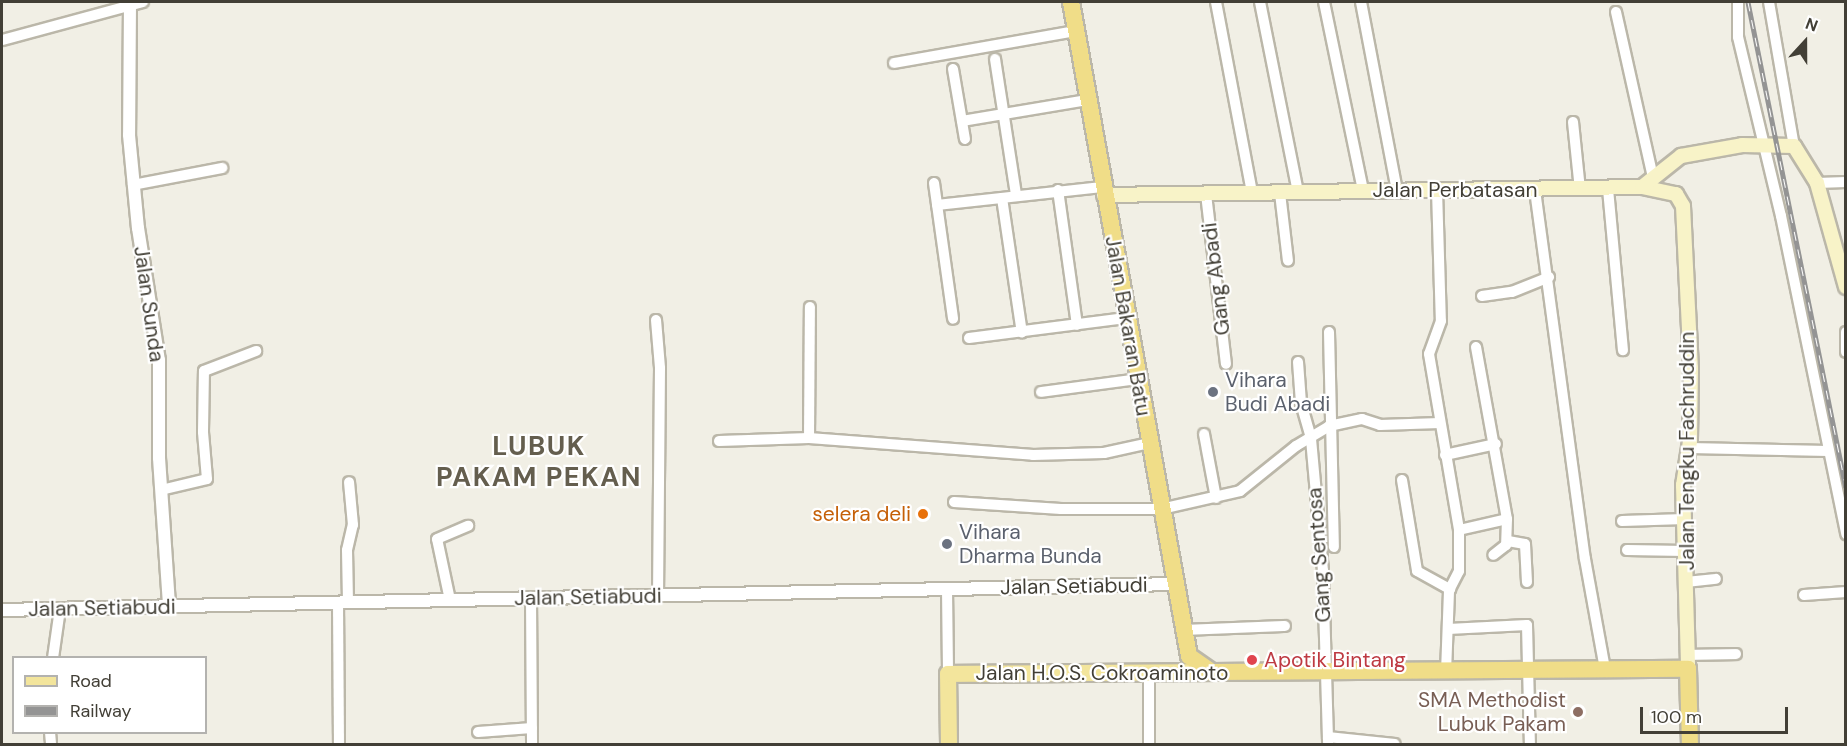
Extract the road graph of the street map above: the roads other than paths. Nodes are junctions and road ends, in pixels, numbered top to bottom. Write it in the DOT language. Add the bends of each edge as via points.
graph roads {
  1 [pos="134,2"];
  2 [pos="1071,2"];
  3 [pos="1216,2"];
  4 [pos="1260,2"];
  5 [pos="1324,2"];
  6 [pos="1361,2"];
  7 [pos="1738,2"];
  8 [pos="1769,2"];
  9 [pos="1616,12"];
  10 [pos="1076,31"];
  11 [pos="2,40"];
  12 [pos="995,58"];
  13 [pos="894,63"];
  14 [pos="953,69"];
  15 [pos="1087,100"];
  16 [pos="1003,114"];
  17 [pos="962,121"];
  18 [pos="1573,122"];
  19 [pos="965,139"];
  20 [pos="1765,145"];
  21 [pos="1794,146"];
  22 [pos="222,168"];
  23 [pos="1653,177"];
  24 [pos="1845,182"];
  25 [pos="934,183"];
  26 [pos="1817,183"];
  27 [pos="133,185"];
  28 [pos="1642,187"];
  29 [pos="1608,189"];
  30 [pos="1058,190"];
  31 [pos="1363,190"];
  32 [pos="1437,190"];
  33 [pos="1535,190"];
  34 [pos="1580,190"];
  35 [pos="1103,191"];
  36 [pos="1397,191"];
  37 [pos="1252,193"];
  38 [pos="1280,193"];
  39 [pos="1298,193"];
  40 [pos="1206,194"];
  41 [pos="1016,195"];
  42 [pos="1002,198"];
  43 [pos="937,205"];
  44 [pos="1288,261"];
  45 [pos="1549,277"];
  46 [pos="1845,287"];
  47 [pos="1482,296"];
  48 [pos="810,307"];
  49 [pos="1126,318"];
  50 [pos="953,319"];
  51 [pos="656,320"];
  52 [pos="1077,325"];
  53 [pos="1329,332"];
  54 [pos="1845,332"];
  55 [pos="1022,333"];
  56 [pos="969,338"];
  57 [pos="1476,347"];
  58 [pos="1623,350"];
  59 [pos="256,351"];
  60 [pos="1845,352"];
  61 [pos="1299,362"];
  62 [pos="1226,364"];
  63 [pos="1138,379"];
  64 [pos="1041,392"];
  65 [pos="1440,423"];
  66 [pos="1329,426"];
  67 [pos="1204,434"];
  68 [pos="809,438"];
  69 [pos="1311,439"];
  70 [pos="719,441"];
  71 [pos="1149,443"];
  72 [pos="1496,444"];
  73 [pos="1690,448"];
  74 [pos="1828,451"];
  75 [pos="1445,455"];
  76 [pos="1402,480"];
  77 [pos="349,482"];
  78 [pos="161,490"];
  79 [pos="1216,498"];
  80 [pos="954,502"];
  81 [pos="1161,509"];
  82 [pos="1507,519"];
  83 [pos="1685,519"];
  84 [pos="1622,521"];
  85 [pos="468,526"];
  86 [pos="1459,530"];
  87 [pos="1845,534"];
  88 [pos="1508,541"];
  89 [pos="1334,547"];
  90 [pos="1627,550"];
  91 [pos="1685,551"];
  92 [pos="1493,555"];
  93 [pos="1716,579"];
  94 [pos="1527,582"];
  95 [pos="1686,582"];
  96 [pos="1174,584"];
  97 [pos="947,589"];
  98 [pos="1450,589"];
  99 [pos="1845,591"];
  100 [pos="1804,595"];
  101 [pos="658,596"];
  102 [pos="531,598"];
  103 [pos="450,600"];
  104 [pos="343,602"];
  105 [pos="169,606"];
  106 [pos="60,609"];
  107 [pos="2,610"];
  108 [pos="1285,626"];
  109 [pos="1448,629"];
  110 [pos="1182,630"];
  111 [pos="1186,651"];
  112 [pos="1736,654"];
  113 [pos="53,656"];
  114 [pos="1688,662"];
  115 [pos="1605,669"];
  116 [pos="1530,670"];
  117 [pos="1446,671"];
  118 [pos="1212,672"];
  119 [pos="1324,672"];
  120 [pos="1156,673"];
  121 [pos="948,674"];
  122 [pos="532,728"];
  123 [pos="478,732"];
  124 [pos="1328,741"];
  125 [pos="339,744"];
  126 [pos="532,744"];
  127 [pos="949,744"];
  128 [pos="1149,744"];
  129 [pos="1395,744"];
  130 [pos="1530,744"];
  131 [pos="1690,744"];
  1 -- 11 [label="street"];
  1 -- 27 [label="street, Jalan Sunda"];
  2 -- 10 [label="highway, Jalan Bakaran Batu"];
  3 -- 37 [label="street"];
  4 -- 39 [label="street"];
  5 -- 31 [label="street"];
  6 -- 36 [label="street"];
  7 -- 20 [label="street" via="1738,37"];
  8 -- 21 [label="street"];
  9 -- 23 [label="street"];
  10 -- 13 [label="street"];
  10 -- 15 [label="highway, Jalan Bakaran Batu"];
  12 -- 16 [label="street"];
  14 -- 17 [label="street"];
  15 -- 16 [label="street"];
  15 -- 35 [label="highway, Jalan Bakaran Batu"];
  16 -- 17 [label="street"];
  16 -- 41 [label="street"];
  17 -- 19 [label="street"];
  18 -- 34 [label="street"];
  20 -- 21 [label="main road"];
  20 -- 23 [label="main road" via="1681,156"];
  20 -- 74 [label="street"];
  21 -- 26 [label="main road"];
  22 -- 27 [label="street"];
  23 -- 28 [label="main road"];
  24 -- 26 [label="street"];
  25 -- 43 [label="street"];
  26 -- 46 [label="main road"];
  27 -- 78 [label="street, Jalan Sunda" via="159,360"];
  28 -- 29 [label="main road, Jalan Perbatasan"];
  28 -- 73 [label="main road, Jalan Tengku Fachruddin" via="1676,194 1683,206 1691,368"];
  29 -- 34 [label="main road, Jalan Perbatasan"];
  29 -- 58 [label="street"];
  30 -- 35 [label="street"];
  30 -- 41 [label="street"];
  30 -- 52 [label="street"];
  31 -- 36 [label="main road, Jalan Perbatasan"];
  31 -- 39 [label="main road, Jalan Perbatasan"];
  32 -- 33 [label="main road, Jalan Perbatasan"];
  32 -- 36 [label="main road, Jalan Perbatasan"];
  32 -- 65 [label="street" via="1441,321 1428,347"];
  33 -- 34 [label="main road, Jalan Perbatasan"];
  33 -- 45 [label="street"];
  35 -- 40 [label="main road, Jalan Perbatasan"];
  35 -- 49 [label="highway, Jalan Bakaran Batu"];
  37 -- 38 [label="main road, Jalan Perbatasan"];
  37 -- 40 [label="main road, Jalan Perbatasan"];
  38 -- 39 [label="main road, Jalan Perbatasan"];
  38 -- 44 [label="street"];
  40 -- 62 [label="street, Gang Abadi"];
  41 -- 42 [label="street"];
  42 -- 43 [label="street"];
  42 -- 55 [label="street"];
  43 -- 50 [label="street"];
  45 -- 47 [label="street" via="1512,292"];
  45 -- 115 [label="street" via="1585,559"];
  48 -- 68 [label="street"];
  49 -- 52 [label="street"];
  49 -- 63 [label="highway, Jalan Bakaran Batu"];
  51 -- 101 [label="street" via="660,368"];
  52 -- 55 [label="street"];
  53 -- 66 [label="street"];
  54 -- 60 [label="street"];
  55 -- 56 [label="street"];
  57 -- 72 [label="street"];
  59 -- 78 [label="street" via="204,371 202,432 207,479"];
  61 -- 69 [label="street, Gang Sentosa" via="1300,403"];
  63 -- 64 [label="street"];
  63 -- 71 [label="highway, Jalan Bakaran Batu"];
  65 -- 66 [label="street" via="1380,425 1362,419"];
  65 -- 75 [label="street"];
  66 -- 69 [label="street"];
  66 -- 89 [label="street"];
  67 -- 79 [label="street"];
  68 -- 70 [label="street"];
  68 -- 71 [label="street" via="1033,455 1104,453"];
  69 -- 79 [label="street" via="1296,446 1240,491"];
  69 -- 119 [label="street, Gang Sentosa" via="1323,571"];
  71 -- 81 [label="highway, Jalan Bakaran Batu"];
  72 -- 75 [label="street"];
  72 -- 82 [label="street"];
  73 -- 74 [label="street"];
  73 -- 83 [label="main road, Jalan Tengku Fachruddin" via="1683,485"];
  74 -- 87 [label="street"];
  75 -- 86 [label="street"];
  76 -- 98 [label="street" via="1416,571"];
  77 -- 104 [label="street" via="353,525"];
  78 -- 105 [label="street, Jalan Sunda"];
  79 -- 81 [label="street"];
  80 -- 81 [label="street" via="1061,509"];
  81 -- 96 [label="highway, Jalan Bakaran Batu"];
  82 -- 86 [label="street"];
  82 -- 88 [label="street"];
  83 -- 84 [label="street"];
  83 -- 91 [label="main road, Jalan Tengku Fachruddin"];
  85 -- 103 [label="street" via="437,539"];
  86 -- 98 [label="street" via="1459,571"];
  88 -- 92 [label="street"];
  88 -- 94 [label="street" via="1525,544"];
  90 -- 91 [label="street"];
  91 -- 95 [label="main road, Jalan Tengku Fachruddin"];
  93 -- 95 [label="street"];
  95 -- 114 [label="main road, Jalan Tengku Fachruddin"];
  96 -- 97 [label="street, Jalan Setiabudi"];
  96 -- 110 [label="highway, Jalan Bakaran Batu"];
  97 -- 101 [label="street, Jalan Setiabudi"];
  97 -- 121 [label="street"];
  98 -- 109 [label="street"];
  99 -- 100 [label="street"];
  101 -- 102 [label="street, Jalan Setiabudi"];
  102 -- 103 [label="street, Jalan Setiabudi"];
  102 -- 122 [label="street"];
  103 -- 104 [label="street, Jalan Setiabudi"];
  104 -- 105 [label="street, Jalan Setiabudi"];
  104 -- 125 [label="street"];
  105 -- 106 [label="street, Jalan Setiabudi"];
  106 -- 107 [label="street, Jalan Setiabudi"];
  106 -- 113 [label="street"];
  108 -- 110 [label="street"];
  109 -- 116 [label="street" via="1527,625"];
  109 -- 117 [label="street"];
  110 -- 111 [label="highway, Jalan Bakaran Batu"];
  111 -- 118 [label="highway" via="1196,664"];
  111 -- 120 [label="main road" via="1178,665"];
  112 -- 114 [label="street"];
  114 -- 115 [label="highway, Jalan H.O.S. Cokroaminoto"];
  114 -- 131 [label="highway, Jalan Tengku Fachruddin"];
  115 -- 116 [label="highway, Jalan H.O.S. Cokroaminoto"];
  116 -- 117 [label="highway, Jalan H.O.S. Cokroaminoto"];
  116 -- 130 [label="street"];
  117 -- 119 [label="highway, Jalan H.O.S. Cokroaminoto"];
  118 -- 119 [label="highway, Jalan H.O.S. Cokroaminoto"];
  118 -- 120 [label="main road, Jalan H.O.S. Cokroaminoto"];
  119 -- 124 [label="street, Gang Sentosa"];
  120 -- 121 [label="main road, Jalan H.O.S. Cokroaminoto"];
  120 -- 128 [label="street"];
  121 -- 127 [label="main road"];
  122 -- 123 [label="street"];
  122 -- 126 [label="street"];
  124 -- 129 [label="street"];
}
